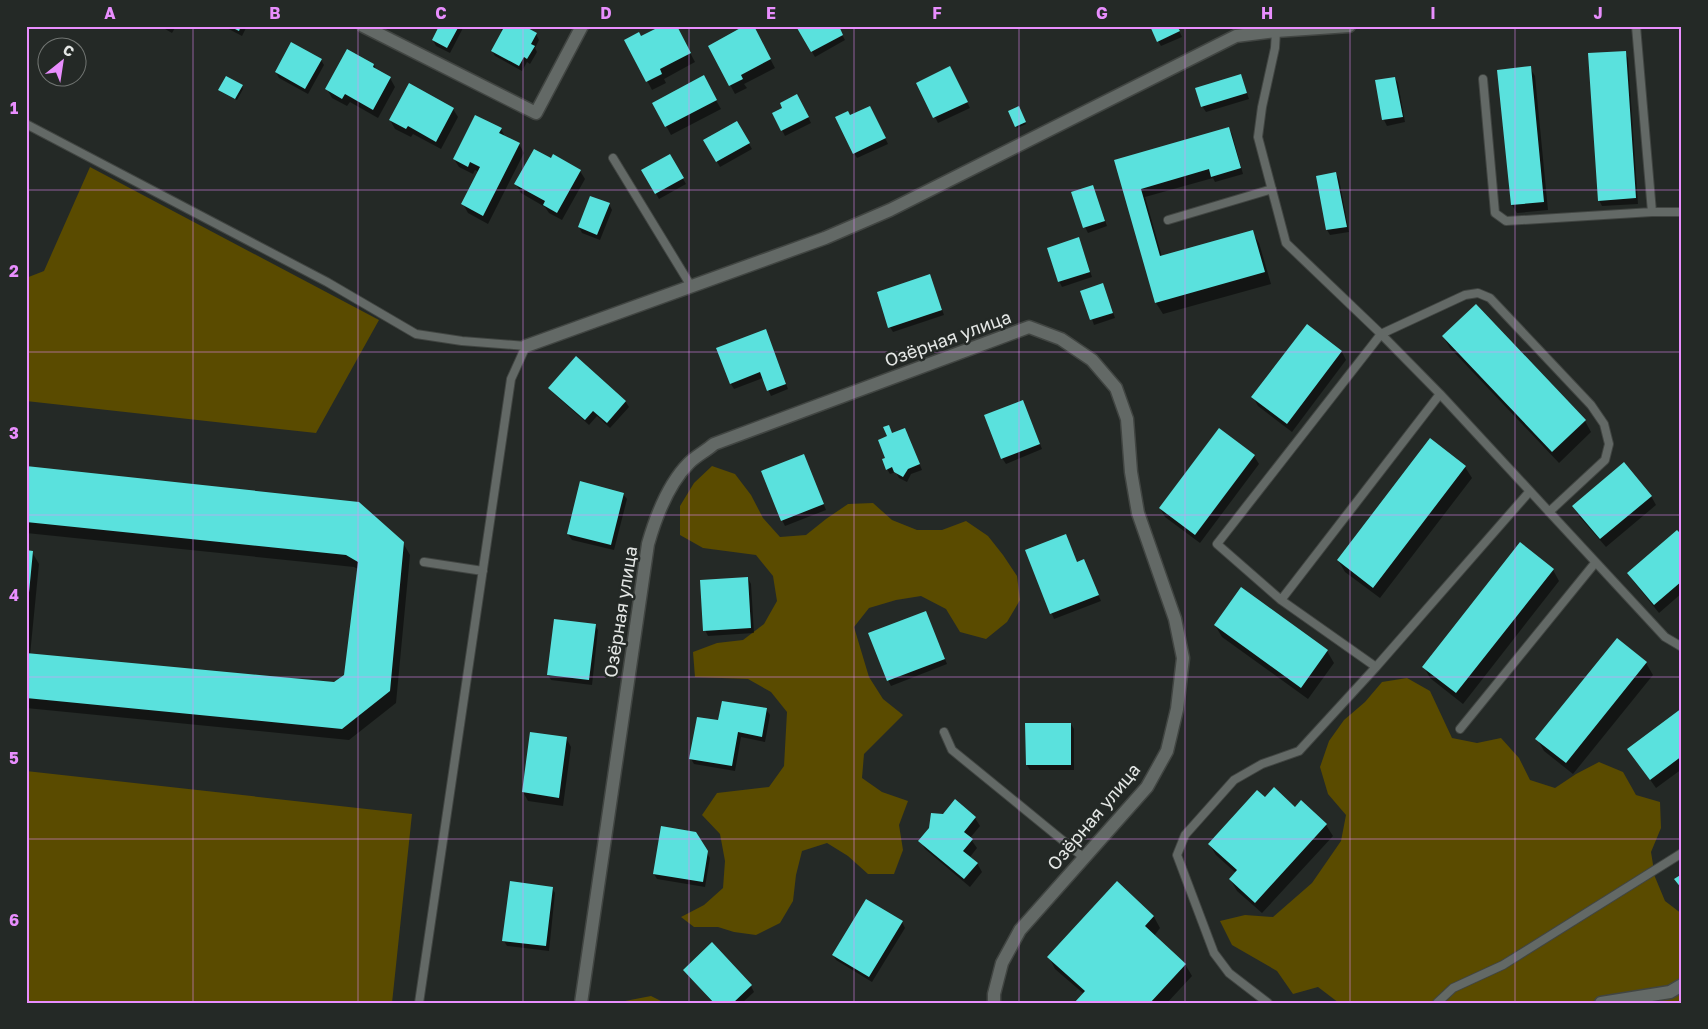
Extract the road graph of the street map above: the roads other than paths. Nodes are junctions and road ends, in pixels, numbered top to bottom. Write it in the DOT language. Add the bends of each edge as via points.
graph roads {
  1 [pos="363,26"];
  2 [pos="1349,26"];
  3 [pos="1636,26"];
  4 [pos="584,28"];
  5 [pos="1276,31"];
  6 [pos="1483,78"];
  7 [pos="26,124"];
  8 [pos="613,158"];
  9 [pos="1272,189"];
  10 [pos="1652,212"];
  11 [pos="1682,212"];
  12 [pos="1168,220"];
  13 [pos="691,286"];
  14 [pos="1381,334"];
  15 [pos="526,346"];
  16 [pos="1440,394"];
  17 [pos="1530,490"];
  18 [pos="1549,512"];
  19 [pos="424,562"];
  20 [pos="1595,563"];
  21 [pos="483,571"];
  22 [pos="1281,600"];
  23 [pos="1682,646"];
  24 [pos="1376,667"];
  25 [pos="1460,729"];
  26 [pos="944,732"];
  27 [pos="1682,853"];
  28 [pos="1084,857"];
  29 [pos="1682,985"];
  30 [pos="420,1003"];
  31 [pos="581,1003"];
  32 [pos="994,1003"];
  33 [pos="1268,1003"];
  34 [pos="1437,1003"];
  35 [pos="1601,1003"];
  1 -- 4 [label="street" via="536,113"];
  2 -- 5 [label="street"];
  3 -- 10 [label="lane"];
  5 -- 9 [label="lane" via="1276,48 1258,137"];
  5 -- 13 [label="street" via="1236,36 890,210 825,238"];
  6 -- 10 [label="lane" via="1495,213 1506,221"];
  7 -- 15 [label="lane" via="327,282 416,334"];
  8 -- 13 [label="lane"];
  9 -- 12 [label="lane"];
  9 -- 14 [label="lane" via="1286,243"];
  10 -- 11 [label="lane"];
  13 -- 15 [label="street"];
  14 -- 16 [label="lane"];
  14 -- 18 [label="lane" via="1465,295 1478,293 1490,298 1591,405 1604,424 1609,444 1605,460"];
  14 -- 22 [label="lane" via="1217,544"];
  15 -- 21 [label="lane" via="511,380"];
  16 -- 17 [label="lane"];
  16 -- 22 [label="lane"];
  17 -- 18 [label="lane"];
  17 -- 24 [label="lane"];
  18 -- 20 [label="lane"];
  19 -- 21 [label="lane"];
  20 -- 23 [label="lane" via="1665,637"];
  20 -- 25 [label="lane"];
  21 -- 30 [label="lane"];
  22 -- 24 [label="lane"];
  24 -- 33 [label="lane" via="1299,751 1262,764 1234,780 1185,834 1177,855 1214,953 1229,973"];
  26 -- 28 [label="lane" via="952,750"];
  27 -- 34 [label="lane" via="1503,965 1453,988"];
  28 -- 31 [label="street, Озёрная улица" via="1147,787 1167,752 1177,709 1183,658 1174,620 1138,513 1127,419 1116,388 1092,360 1061,339 1029,327 714,444 688,464 669,490 655,519 648,544"];
  28 -- 32 [label="street, Озёрная улица" via="1020,930 1002,963"];
  29 -- 35 [label="street" via="1670,992"];
}
